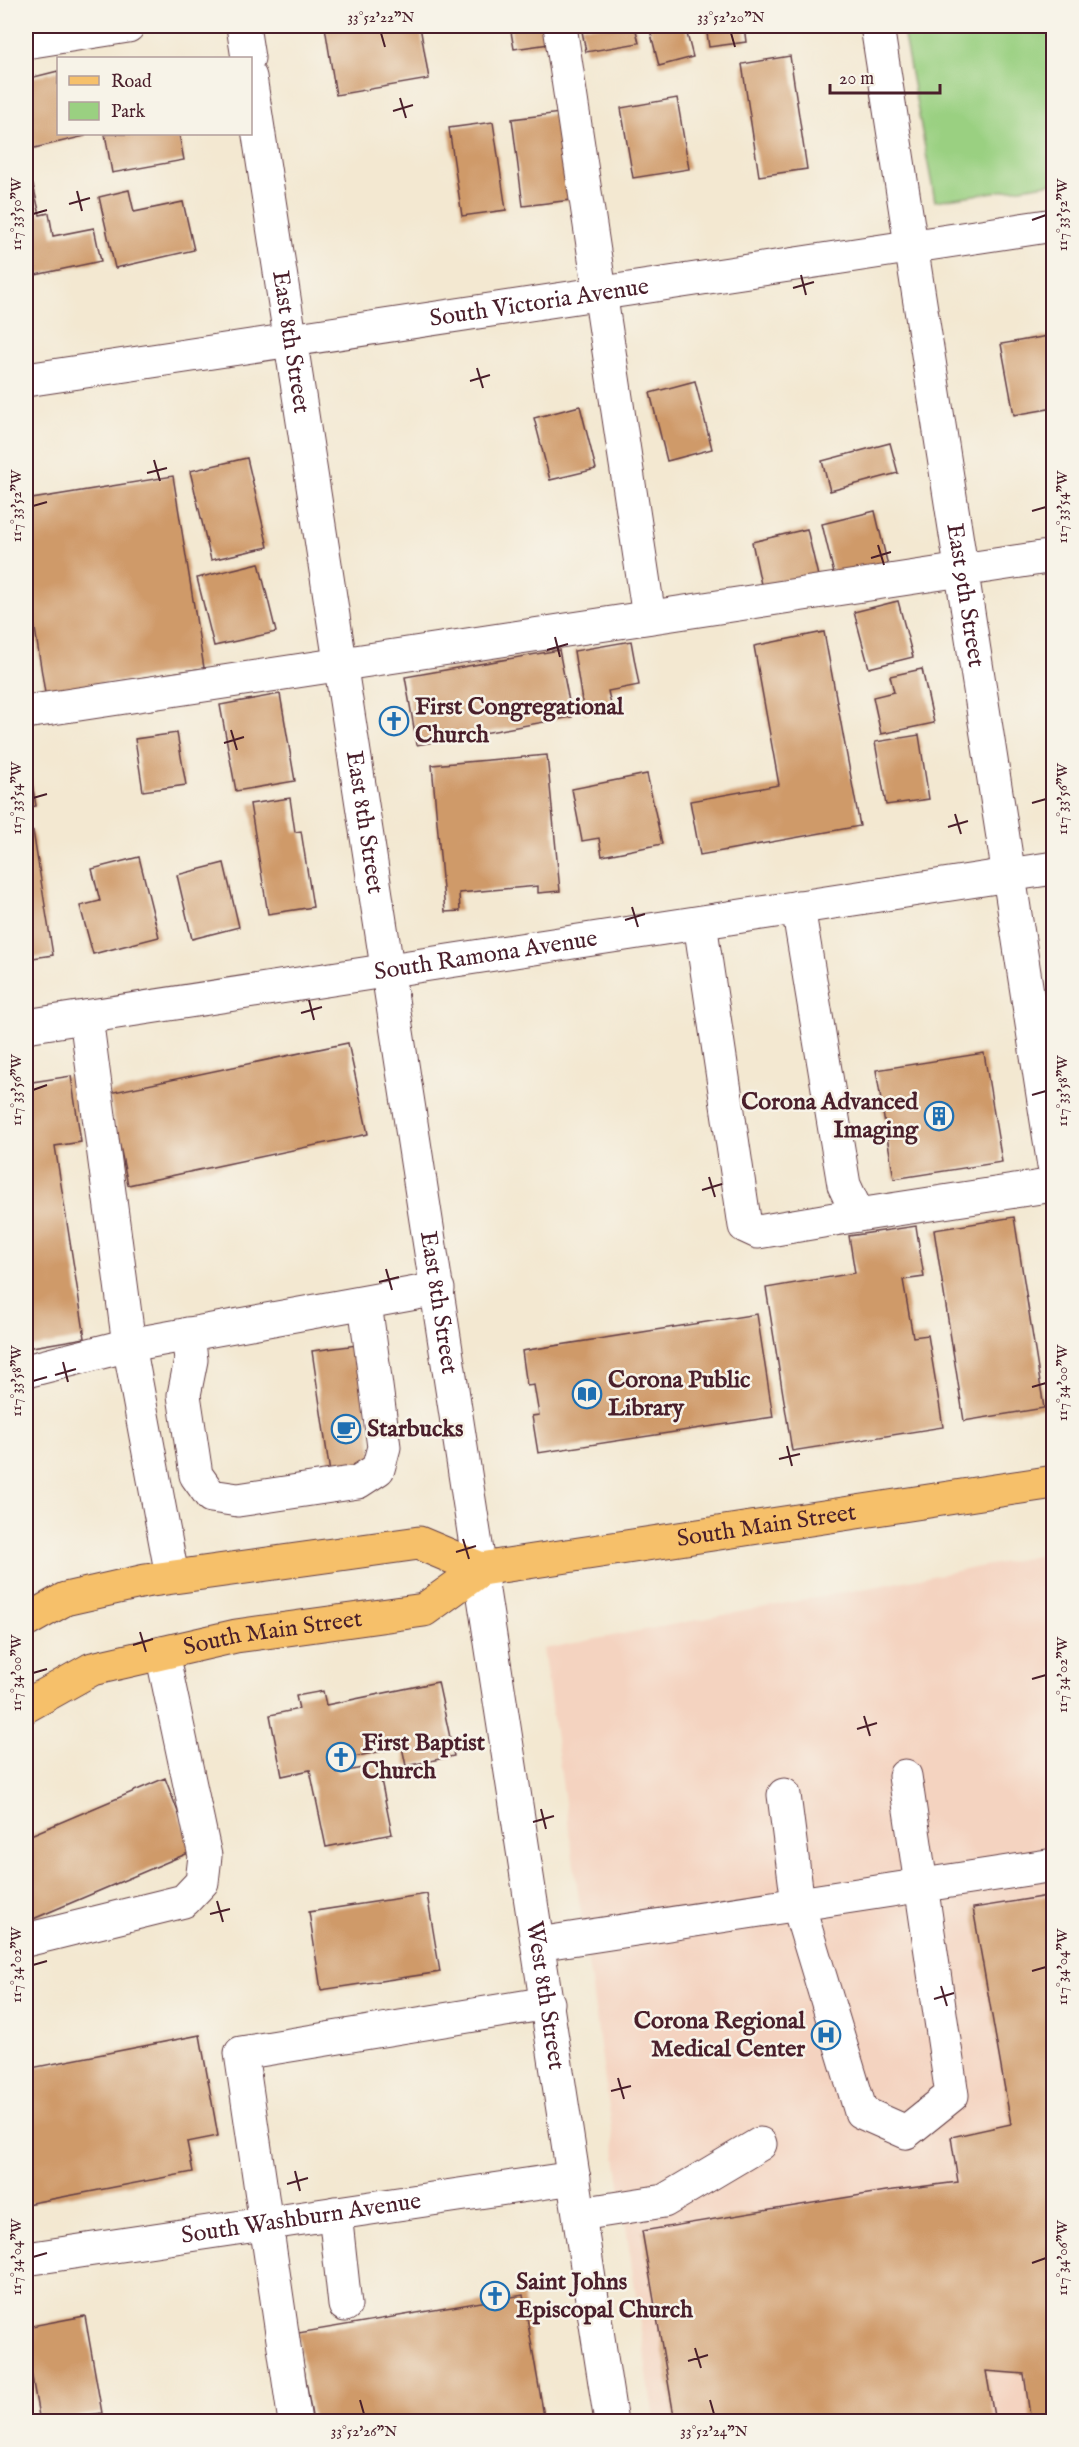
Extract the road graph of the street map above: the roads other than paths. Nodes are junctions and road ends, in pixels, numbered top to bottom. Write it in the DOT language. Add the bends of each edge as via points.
graph roads {
  1 [pos="128,26"];
  2 [pos="243,26"];
  3 [pos="560,26"];
  4 [pos="877,26"];
  5 [pos="26,42"];
  6 [pos="248,57"];
  7 [pos="252,90"];
  8 [pos="1053,225"];
  9 [pos="910,246"];
  10 [pos="600,292"];
  11 [pos="291,342"];
  12 [pos="26,381"];
  13 [pos="1053,556"];
  14 [pos="961,569"];
  15 [pos="649,616"];
  16 [pos="341,663"];
  17 [pos="26,712"];
  18 [pos="1053,868"];
  19 [pos="1008,875"];
  20 [pos="798,907"];
  21 [pos="700,923"];
  22 [pos="388,970"];
  23 [pos="86,1017"];
  24 [pos="26,1026"];
  25 [pos="1053,1166"];
  26 [pos="1053,1185"];
  27 [pos="858,1215"];
  28 [pos="438,1289"];
  29 [pos="365,1303"];
  30 [pos="188,1334"];
  31 [pos="129,1345"];
  32 [pos="26,1371"];
  33 [pos="1053,1482"];
  34 [pos="481,1569"];
  35 [pos="172,1576"];
  36 [pos="26,1621"];
  37 [pos="162,1653"];
  38 [pos="26,1706"];
  39 [pos="905,1776"];
  40 [pos="784,1795"];
  41 [pos="1053,1865"];
  42 [pos="922,1885"];
  43 [pos="798,1904"];
  44 [pos="26,1940"];
  45 [pos="538,1944"];
  46 [pos="548,2003"];
  47 [pos="760,2144"];
  48 [pos="574,2178"];
  49 [pos="335,2213"];
  50 [pos="580,2214"];
  51 [pos="265,2224"];
  52 [pos="26,2259"];
  53 [pos="345,2305"];
  54 [pos="295,2421"];
  55 [pos="611,2421"];
  1 -- 5 [label="street"];
  2 -- 6 [label="street"];
  3 -- 10 [label="street"];
  4 -- 9 [label="street, East 9th Street"];
  7 -- 11 [label="street, East 8th Street"];
  8 -- 9 [label="street, South Victoria Avenue"];
  9 -- 10 [label="street, South Victoria Avenue"];
  9 -- 14 [label="street, East 9th Street"];
  10 -- 11 [label="street, South Victoria Avenue"];
  10 -- 15 [label="street"];
  11 -- 12 [label="street, South Victoria Avenue"];
  11 -- 16 [label="street, East 8th Street"];
  13 -- 14 [label="street"];
  14 -- 15 [label="street"];
  14 -- 19 [label="street, East 9th Street"];
  15 -- 16 [label="street"];
  16 -- 17 [label="street"];
  16 -- 22 [label="street, East 8th Street"];
  18 -- 19 [label="street, South Ramona Avenue"];
  19 -- 20 [label="street, South Ramona Avenue"];
  19 -- 25 [label="street, East 9th Street"];
  20 -- 21 [label="street, South Ramona Avenue"];
  20 -- 27 [label="street" via="844,1185"];
  21 -- 22 [label="street, South Ramona Avenue"];
  21 -- 27 [label="street" via="745,1226 758,1232"];
  22 -- 23 [label="street, South Ramona Avenue"];
  22 -- 28 [label="street, East 8th Street"];
  23 -- 24 [label="street, South Ramona Avenue"];
  23 -- 31 [label="street"];
  26 -- 27 [label="street"];
  28 -- 29 [label="street"];
  28 -- 34 [label="street, East 8th Street"];
  29 -- 30 [label="street"];
  29 -- 30 [label="street" via="384,1447 378,1469 358,1482 238,1500 211,1496 196,1475 184,1395 191,1360"];
  30 -- 31 [label="street"];
  31 -- 32 [label="street"];
  31 -- 35 [label="street"];
  33 -- 34 [label="main road, South Main Street"];
  34 -- 35 [label="main road" via="419,1544"];
  34 -- 37 [label="main road, South Main Street" via="424,1610 236,1636"];
  34 -- 45 [label="street, West 8th Street"];
  35 -- 36 [label="main road" via="65,1599"];
  37 -- 38 [label="main road, South Main Street" via="92,1669"];
  37 -- 44 [label="street" via="205,1856 202,1882 184,1901"];
  39 -- 42 [label="street"];
  40 -- 43 [label="street"];
  41 -- 42 [label="street"];
  42 -- 43 [label="street"];
  42 -- 43 [label="street" via="952,2095 906,2132 861,2112"];
  43 -- 45 [label="street"];
  45 -- 46 [label="street, West 8th Street"];
  46 -- 48 [label="street, West 8th Street"];
  46 -- 51 [label="street" via="241,2053"];
  47 -- 50 [label="street" via="664,2201"];
  48 -- 49 [label="street, South Washburn Avenue"];
  48 -- 50 [label="street, West 8th Street"];
  49 -- 51 [label="street, South Washburn Avenue"];
  49 -- 53 [label="street"];
  50 -- 55 [label="street, West 8th Street"];
  51 -- 52 [label="street, South Washburn Avenue"];
  51 -- 54 [label="street"];
}
